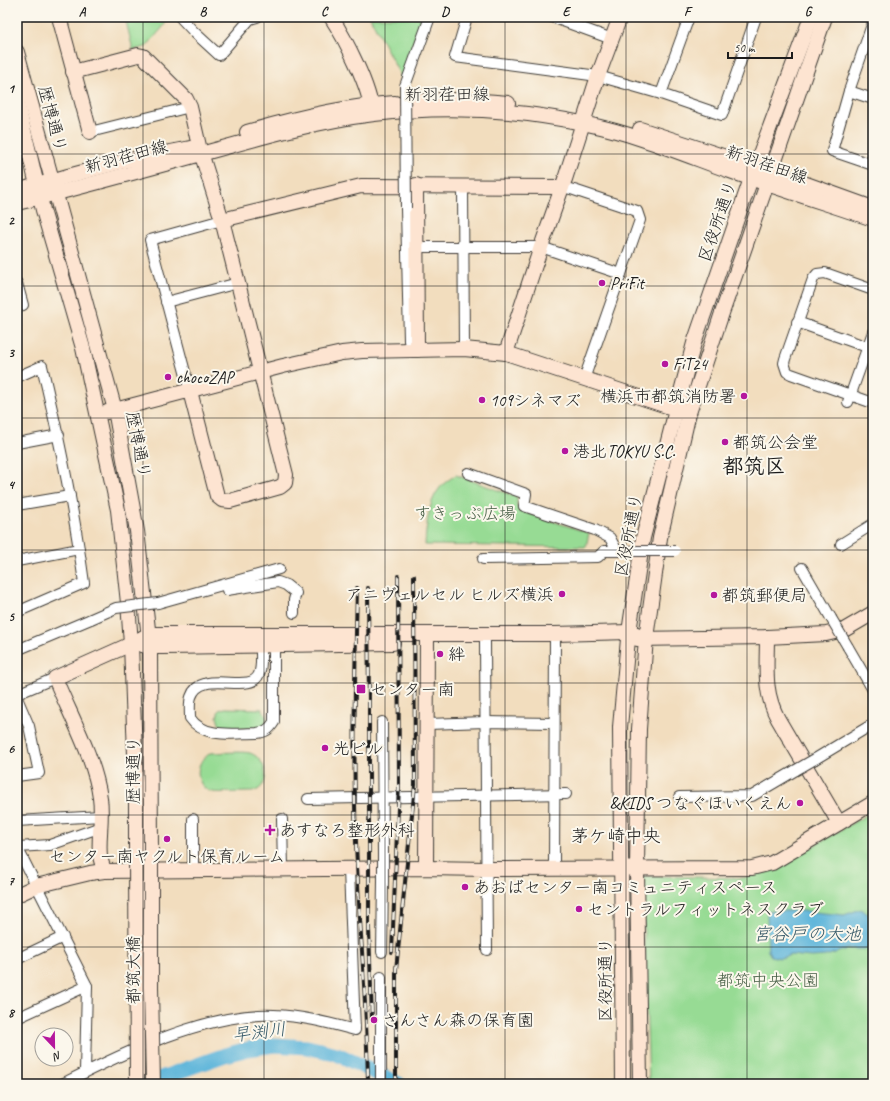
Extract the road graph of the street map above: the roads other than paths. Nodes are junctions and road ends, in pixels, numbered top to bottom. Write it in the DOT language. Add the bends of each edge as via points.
graph roads {
  1 [pos="59,17"];
  2 [pos="180,17"];
  3 [pos="257,17"];
  4 [pos="331,17"];
  5 [pos="430,17"];
  6 [pos="467,17"];
  7 [pos="552,17"];
  8 [pos="620,17"];
  9 [pos="689,17"];
  10 [pos="756,17"];
  11 [pos="811,17"];
  12 [pos="826,17"];
  13 [pos="873,22"];
  14 [pos="612,39"];
  15 [pos="17,52"];
  16 [pos="74,72"];
  17 [pos="598,76"];
  18 [pos="849,91"];
  19 [pos="661,94"];
  20 [pos="873,99"];
  21 [pos="17,102"];
  22 [pos="190,106"];
  23 [pos="372,109"];
  24 [pos="585,119"];
  25 [pos="90,132"];
  26 [pos="201,150"];
  27 [pos="873,165"];
  28 [pos="753,173"];
  29 [pos="769,178"];
  30 [pos="416,185"];
  31 [pos="463,186"];
  32 [pos="54,187"];
  33 [pos="562,188"];
  34 [pos="17,191"];
  35 [pos="39,191"];
  36 [pos="17,203"];
  37 [pos="873,208"];
  38 [pos="873,219"];
  39 [pos="222,220"];
  40 [pos="541,247"];
  41 [pos="417,248"];
  42 [pos="464,248"];
  43 [pos="620,274"];
  44 [pos="17,283"];
  45 [pos="238,283"];
  46 [pos="873,290"];
  47 [pos="166,302"];
  48 [pos="17,307"];
  49 [pos="797,322"];
  50 [pos="873,332"];
  51 [pos="413,346"];
  52 [pos="870,348"];
  53 [pos="464,349"];
  54 [pos="506,353"];
  55 [pos="261,372"];
  56 [pos="17,377"];
  57 [pos="584,379"];
  58 [pos="190,391"];
  59 [pos="850,398"];
  60 [pos="873,403"];
  61 [pos="115,410"];
  62 [pos="682,411"];
  63 [pos="98,414"];
  64 [pos="58,435"];
  65 [pos="17,443"];
  66 [pos="468,473"];
  67 [pos="70,496"];
  68 [pos="17,506"];
  69 [pos="873,524"];
  70 [pos="841,544"];
  71 [pos="79,549"];
  72 [pos="620,551"];
  73 [pos="676,551"];
  74 [pos="488,559"];
  75 [pos="17,561"];
  76 [pos="802,568"];
  77 [pos="279,569"];
  78 [pos="201,592"];
  79 [pos="17,612"];
  80 [pos="294,613"];
  81 [pos="873,614"];
  82 [pos="628,635"];
  83 [pos="554,637"];
  84 [pos="767,637"];
  85 [pos="427,638"];
  86 [pos="646,638"];
  87 [pos="150,640"];
  88 [pos="268,640"];
  89 [pos="486,642"];
  90 [pos="131,644"];
  91 [pos="17,650"];
  92 [pos="55,678"];
  93 [pos="873,690"];
  94 [pos="17,694"];
  95 [pos="17,698"];
  96 [pos="382,722"];
  97 [pos="485,722"];
  98 [pos="553,723"];
  99 [pos="428,724"];
  100 [pos="873,724"];
  101 [pos="17,776"];
  102 [pos="566,794"];
  103 [pos="554,795"];
  104 [pos="486,796"];
  105 [pos="679,796"];
  106 [pos="382,798"];
  107 [pos="427,798"];
  108 [pos="308,799"];
  109 [pos="873,803"];
  110 [pos="194,819"];
  111 [pos="17,821"];
  112 [pos="101,821"];
  113 [pos="282,822"];
  114 [pos="839,823"];
  115 [pos="18,847"];
  116 [pos="136,856"];
  117 [pos="151,856"];
  118 [pos="426,868"];
  119 [pos="554,868"];
  120 [pos="621,868"];
  121 [pos="637,868"];
  122 [pos="349,869"];
  123 [pos="486,869"];
  124 [pos="283,870"];
  125 [pos="104,871"];
  126 [pos="193,871"];
  127 [pos="36,886"];
  128 [pos="17,895"];
  129 [pos="63,937"];
  130 [pos="487,950"];
  131 [pos="382,952"];
  132 [pos="17,959"];
  133 [pos="381,977"];
  134 [pos="87,986"];
  135 [pos="17,1018"];
  136 [pos="86,1072"];
  137 [pos="62,1084"];
  138 [pos="137,1084"];
  139 [pos="153,1084"];
  140 [pos="381,1084"];
  141 [pos="623,1084"];
  142 [pos="640,1084"];
  1 -- 16 [label="street"];
  2 -- 3 [label="street" via="219,55 250,19"];
  4 -- 23 [label="street" via="369,95"];
  5 -- 51 [label="street, bridge" via="405,86 406,208"];
  6 -- 17 [label="street" via="455,57"];
  7 -- 14 [label="street"];
  8 -- 14 [label="street"];
  9 -- 19 [label="street"];
  10 -- 19 [label="street" via="722,115"];
  11 -- 28 [label="street, 区役所通り"];
  12 -- 29 [label="street, 区役所通り"];
  13 -- 18 [label="street"];
  14 -- 17 [label="street"];
  15 -- 32 [label="street, 歴博通り"];
  16 -- 22 [label="street" via="138,54 144,56"];
  16 -- 25 [label="street"];
  17 -- 19 [label="street"];
  17 -- 24 [label="street"];
  18 -- 20 [label="street"];
  18 -- 27 [label="street" via="832,150"];
  21 -- 35 [label="street, 歴博通り"];
  22 -- 25 [label="street"];
  22 -- 26 [label="street"];
  23 -- 24 [label="street, 新羽荏田線" via="479,110"];
  23 -- 26 [label="street, 新羽荏田線" via="330,111 289,120"];
  24 -- 28 [label="street, 新羽荏田線"];
  24 -- 33 [label="street"];
  26 -- 32 [label="street, 新羽荏田線" via="124,161"];
  26 -- 39 [label="street"];
  28 -- 29 [label="street, 新羽荏田線"];
  28 -- 62 [label="street, 区役所通り" via="694,344"];
  29 -- 37 [label="street, 新羽荏田線"];
  29 -- 38 [label="street, 新羽荏田線"];
  29 -- 62 [label="street, 区役所通り"];
  30 -- 31 [label="street"];
  30 -- 39 [label="street" via="351,187"];
  30 -- 41 [label="street"];
  31 -- 33 [label="street"];
  31 -- 42 [label="street"];
  32 -- 35 [label="street, 新羽荏田線"];
  32 -- 61 [label="street, 歴博通り"];
  33 -- 40 [label="street"];
  33 -- 43 [label="street" via="637,211 640,220"];
  34 -- 35 [label="street, 新羽荏田線"];
  35 -- 36 [label="street, 新羽荏田線"];
  35 -- 63 [label="street, 歴博通り" via="83,348"];
  39 -- 45 [label="street"];
  39 -- 47 [label="street" via="150,240"];
  40 -- 42 [label="street"];
  40 -- 43 [label="street"];
  40 -- 54 [label="street"];
  41 -- 42 [label="street"];
  41 -- 51 [label="street"];
  42 -- 53 [label="street"];
  43 -- 57 [label="street"];
  44 -- 48 [label="street" via="23,305"];
  45 -- 47 [label="street"];
  45 -- 55 [label="street"];
  46 -- 49 [label="street" via="825,273 817,274"];
  47 -- 58 [label="street"];
  49 -- 52 [label="street"];
  49 -- 59 [label="street" via="784,363 787,372"];
  50 -- 52 [label="street"];
  51 -- 53 [label="street"];
  51 -- 55 [label="street" via="342,353"];
  52 -- 59 [label="street"];
  53 -- 54 [label="street"];
  54 -- 57 [label="street"];
  55 -- 58 [label="street"];
  55 -- 58 [label="street" via="286,475 285,483 280,487 230,501 217,496"];
  56 -- 64 [label="street" via="42,366"];
  57 -- 62 [label="street"];
  58 -- 61 [label="street"];
  59 -- 60 [label="street"];
  61 -- 63 [label="street"];
  61 -- 87 [label="street, 歴博通り" via="137,531"];
  62 -- 82 [label="street, 区役所通り" via="643,538"];
  62 -- 86 [label="street, 区役所通り"];
  63 -- 90 [label="street, 歴博通り" via="121,528"];
  64 -- 65 [label="street"];
  64 -- 67 [label="street"];
  66 -- 72 [label="street" via="526,494 524,506 595,530 610,538"];
  67 -- 68 [label="street"];
  67 -- 71 [label="street"];
  69 -- 70 [label="street"];
  71 -- 75 [label="street"];
  71 -- 79 [label="street" via="84,583"];
  72 -- 73 [label="street, bridge"];
  72 -- 74 [label="street" via="604,552 598,557"];
  76 -- 93 [label="street, bridge"];
  77 -- 78 [label="street"];
  78 -- 80 [label="street" via="278,582 296,593"];
  78 -- 91 [label="street, bridge" via="158,603 116,608"];
  81 -- 84 [label="street" via="844,630 826,634"];
  82 -- 83 [label="street"];
  82 -- 86 [label="street"];
  82 -- 120 [label="street, 区役所通り" via="620,727"];
  83 -- 85 [label="street"];
  83 -- 89 [label="street"];
  83 -- 98 [label="street"];
  84 -- 86 [label="street"];
  84 -- 114 [label="street" via="767,684 770,701"];
  85 -- 88 [label="street"];
  85 -- 89 [label="street"];
  85 -- 99 [label="street"];
  86 -- 121 [label="street, 区役所通り" via="638,729"];
  87 -- 88 [label="street"];
  87 -- 90 [label="street"];
  87 -- 117 [label="street, 歴博通り"];
  88 -- 88 [label="street" via="274,722 271,726 264,732 257,733 211,732 198,728 190,718 191,697 197,687 206,683 249,682 256,679"];
  89 -- 97 [label="street"];
  90 -- 92 [label="street"];
  90 -- 116 [label="street, 歴博通り"];
  92 -- 94 [label="street"];
  92 -- 112 [label="street" via="91,762 100,799"];
  95 -- 101 [label="street" via="29,726 39,773"];
  96 -- 106 [label="street"];
  97 -- 98 [label="street"];
  97 -- 99 [label="street"];
  97 -- 104 [label="street"];
  98 -- 103 [label="street"];
  99 -- 107 [label="street"];
  100 -- 105 [label="street, bridge" via="752,796"];
  102 -- 103 [label="street"];
  103 -- 104 [label="street"];
  103 -- 119 [label="street"];
  104 -- 107 [label="street"];
  104 -- 123 [label="street"];
  106 -- 107 [label="street"];
  106 -- 108 [label="street"];
  106 -- 131 [label="street, bridge"];
  107 -- 118 [label="street"];
  109 -- 114 [label="street"];
  110 -- 126 [label="street"];
  111 -- 112 [label="street"];
  112 -- 115 [label="street" via="50,846"];
  112 -- 125 [label="street" via="100,856"];
  113 -- 124 [label="street"];
  114 -- 121 [label="street" via="763,866"];
  115 -- 127 [label="street"];
  116 -- 138 [label="street, 都筑大橋, bridge"];
  117 -- 139 [label="street, 都筑大橋, bridge"];
  118 -- 122 [label="street"];
  118 -- 123 [label="street"];
  119 -- 120 [label="street"];
  119 -- 123 [label="street"];
  120 -- 121 [label="street"];
  120 -- 141 [label="street, 区役所通り"];
  121 -- 142 [label="street, 区役所通り"];
  122 -- 124 [label="street"];
  122 -- 136 [label="street" via="355,1030 315,1019 274,1015 245,1016 167,1037"];
  123 -- 130 [label="street"];
  124 -- 126 [label="street"];
  125 -- 126 [label="street"];
  125 -- 127 [label="street"];
  127 -- 128 [label="street"];
  127 -- 129 [label="street"];
  129 -- 132 [label="street"];
  129 -- 134 [label="street"];
  133 -- 140 [label="street"];
  134 -- 135 [label="street"];
  134 -- 136 [label="street"];
  136 -- 137 [label="street"];
}
